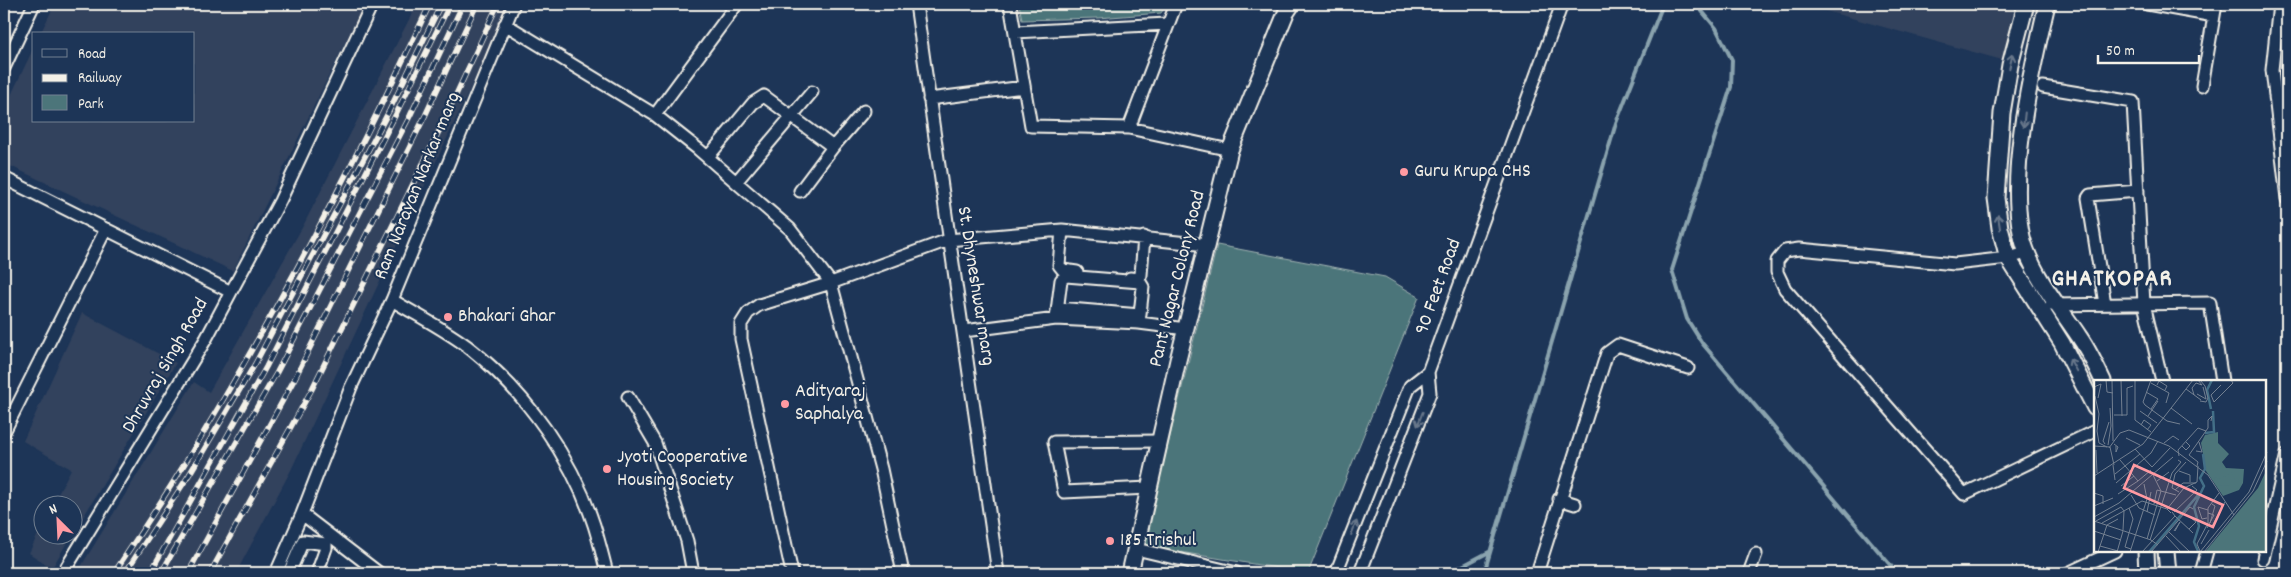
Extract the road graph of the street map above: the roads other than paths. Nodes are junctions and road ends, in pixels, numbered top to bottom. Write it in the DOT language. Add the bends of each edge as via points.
graph roads {
  1 [pos="34,4"];
  2 [pos="372,4"];
  3 [pos="514,4"];
  4 [pos="737,4"];
  5 [pos="916,4"];
  6 [pos="1010,4"];
  7 [pos="1176,4"];
  8 [pos="1292,4"];
  9 [pos="1562,4"];
  10 [pos="2026,4"];
  11 [pos="2047,4"];
  12 [pos="2147,4"];
  13 [pos="2216,4"];
  14 [pos="2279,4"];
  15 [pos="2214,16"];
  16 [pos="505,24"];
  17 [pos="1167,24"];
  18 [pos="1015,32"];
  19 [pos="4,68"];
  20 [pos="2043,86"];
  21 [pos="2202,86"];
  22 [pos="1024,87"];
  23 [pos="812,92"];
  24 [pos="929,99"];
  25 [pos="864,111"];
  26 [pos="655,115"];
  27 [pos="791,118"];
  28 [pos="1129,128"];
  29 [pos="833,147"];
  30 [pos="1230,150"];
  31 [pos="708,157"];
  32 [pos="4,178"];
  33 [pos="736,182"];
  34 [pos="800,191"];
  35 [pos="2138,191"];
  36 [pos="2287,199"];
  37 [pos="106,229"];
  38 [pos="1062,233"];
  39 [pos="948,240"];
  40 [pos="1144,241"];
  41 [pos="1207,245"];
  42 [pos="2028,253"];
  43 [pos="2008,258"];
  44 [pos="831,283"];
  45 [pos="231,292"];
  46 [pos="392,300"];
  47 [pos="2105,304"];
  48 [pos="2144,304"];
  49 [pos="2056,305"];
  50 [pos="2037,306"];
  51 [pos="1057,313"];
  52 [pos="1139,319"];
  53 [pos="1186,328"];
  54 [pos="964,331"];
  55 [pos="1688,368"];
  56 [pos="1428,372"];
  57 [pos="2102,380"];
  58 [pos="2162,380"];
  59 [pos="2222,380"];
  60 [pos="628,397"];
  61 [pos="2094,406"];
  62 [pos="2094,431"];
  63 [pos="4,432"];
  64 [pos="1160,441"];
  65 [pos="2287,454"];
  66 [pos="1149,488"];
  67 [pos="1560,499"];
  68 [pos="1575,504"];
  69 [pos="302,514"];
  70 [pos="2266,546"];
  71 [pos="1136,549"];
  72 [pos="2113,552"];
  73 [pos="2146,552"];
  74 [pos="2166,552"];
  75 [pos="2207,552"];
  76 [pos="2265,552"];
  77 [pos="1756,554"];
  78 [pos="2263,559"];
  79 [pos="63,573"];
  80 [pos="276,573"];
  81 [pos="289,573"];
  82 [pos="317,573"];
  83 [pos="379,573"];
  84 [pos="607,573"];
  85 [pos="693,573"];
  86 [pos="792,573"];
  87 [pos="903,573"];
  88 [pos="998,573"];
  89 [pos="1130,573"];
  90 [pos="1237,573"];
  91 [pos="1336,573"];
  92 [pos="1360,573"];
  93 [pos="1537,573"];
  94 [pos="1749,573"];
  95 [pos="2068,573"];
  96 [pos="2147,573"];
  97 [pos="2168,573"];
  98 [pos="2201,573"];
  1 -- 19 [label="street"];
  2 -- 45 [label="street" via="280,201"];
  3 -- 16 [label="street, Ram Narayan Narkar marg"];
  4 -- 26 [label="street"];
  5 -- 24 [label="street, St. Dhyneshwar marg"];
  6 -- 18 [label="street"];
  7 -- 17 [label="street"];
  8 -- 30 [label="street, Pant Nagar Colony Road"];
  9 -- 56 [label="street, 90 Feet Road"];
  43 -- 10 [label="street, one-way" via="1996,198 1998,162 2010,65"];
  11 -- 42 [label="street, one-way" via="2032,68 2019,165 2020,230"];
  12 -- 15 [label="street"];
  13 -- 15 [label="street"];
  14 -- 36 [label="street" via="2272,70"];
  15 -- 21 [label="street"];
  16 -- 26 [label="street"];
  16 -- 46 [label="street, Ram Narayan Narkar marg"];
  17 -- 18 [label="street"];
  17 -- 28 [label="street"];
  18 -- 22 [label="street"];
  20 -- 35 [label="street" via="2133,102"];
  22 -- 24 [label="street"];
  22 -- 28 [label="street" via="1031,126"];
  23 -- 27 [label="street"];
  24 -- 39 [label="street, St. Dhyneshwar marg"];
  25 -- 29 [label="street"];
  26 -- 31 [label="street"];
  27 -- 29 [label="street"];
  27 -- 31 [label="street" via="764,96"];
  27 -- 33 [label="street"];
  28 -- 30 [label="street"];
  29 -- 34 [label="street"];
  30 -- 41 [label="street, Pant Nagar Colony Road"];
  31 -- 33 [label="street"];
  32 -- 37 [label="street, Dhruvraj Singh Road"];
  33 -- 44 [label="street" via="790,229"];
  35 -- 47 [label="street" via="2090,195 2088,198"];
  35 -- 48 [label="street"];
  37 -- 45 [label="street, Dhruvraj Singh Road"];
  37 -- 63 [label="street"];
  38 -- 39 [label="street"];
  38 -- 40 [label="street"];
  38 -- 40 [label="street" via="1059,265 1064,270 1137,279 1141,275"];
  39 -- 44 [label="street"];
  39 -- 54 [label="street, St. Dhyneshwar marg"];
  40 -- 41 [label="street"];
  41 -- 53 [label="street, Pant Nagar Colony Road"];
  42 -- 43 [label="street"];
  42 -- 49 [label="street"];
  43 -- 50 [label="street"];
  43 -- 62 [label="street" via="1955,264 1799,249 1785,251 1776,261 1776,272 1785,289 1964,494"];
  44 -- 86 [label="street" via="759,304 741,324 746,364"];
  44 -- 87 [label="street" via="881,469"];
  45 -- 79 [label="street, Dhruvraj Singh Road" via="206,339"];
  46 -- 69 [label="street" via="351,387"];
  46 -- 84 [label="street, Ram Narayan Narkar marg" via="471,350 514,388 550,435 578,485"];
  47 -- 48 [label="street"];
  47 -- 49 [label="street"];
  48 -- 58 [label="street"];
  48 -- 59 [label="street" via="2210,303"];
  49 -- 50 [label="street"];
  49 -- 57 [label="street" via="2081,339"];
  61 -- 50 [label="street, one-way" via="2062,343"];
  51 -- 52 [label="street"];
  51 -- 52 [label="street" via="1060,280 1066,276 1140,282 1143,287"];
  51 -- 54 [label="street"];
  52 -- 53 [label="street"];
  53 -- 64 [label="street, Pant Nagar Colony Road"];
  54 -- 88 [label="street, St. Dhyneshwar marg"];
  55 -- 67 [label="street" via="1618,345 1610,350"];
  91 -- 56 [label="street, 90 Feet Road, one-way" via="1410,386"];
  56 -- 92 [label="street, one-way" via="1430,393"];
  60 -- 85 [label="street" via="655,443 687,541"];
  64 -- 66 [label="street, Pant Nagar Colony Road"];
  64 -- 66 [label="street" via="1054,442 1064,492"];
  65 -- 70 [label="street"];
  66 -- 71 [label="street, Pant Nagar Colony Road"];
  67 -- 68 [label="street"];
  67 -- 93 [label="street"];
  69 -- 80 [label="street"];
  69 -- 83 [label="street"];
  71 -- 89 [label="street, Pant Nagar Colony Road"];
  71 -- 90 [label="street"];
  72 -- 95 [label="street"];
  73 -- 96 [label="street"];
  74 -- 97 [label="street"];
  75 -- 98 [label="street"];
  76 -- 78 [label="street"];
  77 -- 94 [label="street"];
  81 -- 82 [label="street" via="304,541 326,544"];
}
